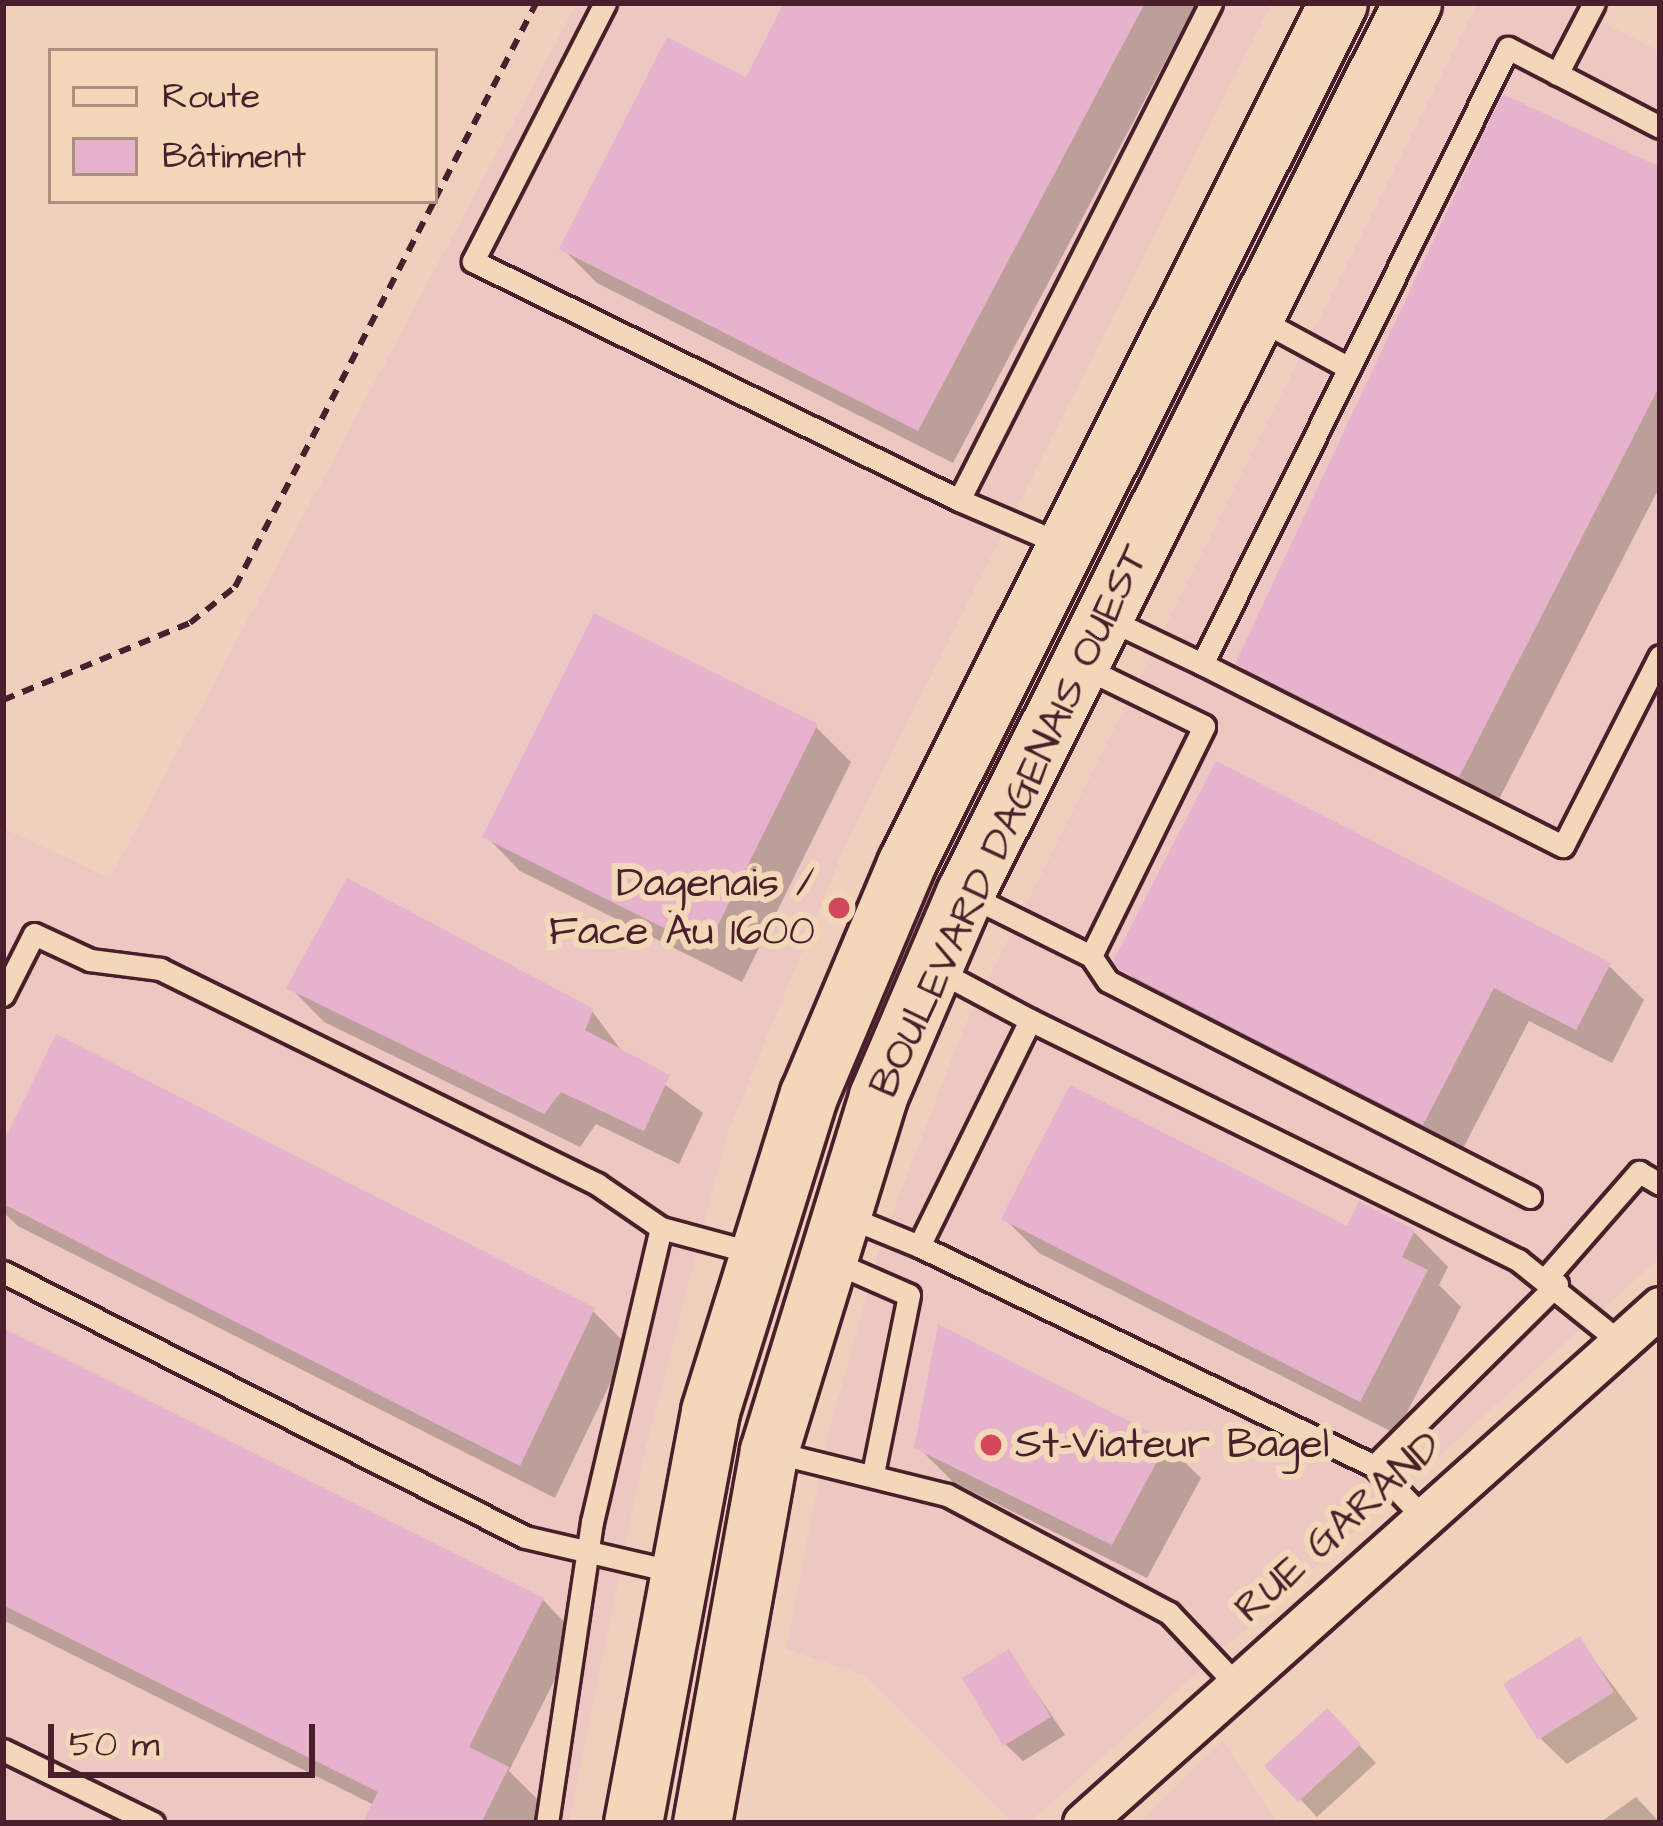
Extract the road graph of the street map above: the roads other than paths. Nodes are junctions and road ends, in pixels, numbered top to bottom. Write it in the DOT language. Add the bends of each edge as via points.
graph roads {
  1 [pos="604,3"];
  2 [pos="1211,3"];
  3 [pos="1338,3"];
  4 [pos="1412,3"];
  5 [pos="1594,3"];
  6 [pos="1557,74"];
  7 [pos="1660,127"];
  8 [pos="1254,316"];
  9 [pos="1349,368"];
  10 [pos="959,500"];
  11 [pos="1065,545"];
  12 [pos="1091,641"];
  13 [pos="1660,656"];
  14 [pos="1202,664"];
  15 [pos="965,893"];
  16 [pos="1090,956"];
  17 [pos="931,967"];
  18 [pos="3,994"];
  19 [pos="1030,1020"];
  20 [pos="1660,1184"];
  21 [pos="1530,1197"];
  22 [pos="662,1228"];
  23 [pos="829,1235"];
  24 [pos="919,1246"];
  25 [pos="754,1253"];
  26 [pos="3,1272"];
  27 [pos="1552,1281"];
  28 [pos="1660,1307"];
  29 [pos="1620,1342"];
  30 [pos="769,1451"];
  31 [pos="1374,1466"];
  32 [pos="873,1473"];
  33 [pos="1423,1517"];
  34 [pos="588,1558"];
  35 [pos="675,1572"];
  36 [pos="1236,1684"];
  37 [pos="3,1750"];
  38 [pos="153,1823"];
  39 [pos="548,1823"];
  40 [pos="633,1823"];
  41 [pos="702,1823"];
  42 [pos="1083,1823"];
  1 -- 10 [label="lane" via="473,261"];
  2 -- 10 [label="lane"];
  3 -- 11 [label="main road, BOULEVARD DAGENAIS OUEST"];
  4 -- 8 [label="main road, BOULEVARD DAGENAIS OUEST"];
  5 -- 6 [label="lane"];
  6 -- 7 [label="lane"];
  6 -- 9 [label="lane" via="1508,48"];
  8 -- 9 [label="lane"];
  8 -- 12 [label="main road, BOULEVARD DAGENAIS OUEST"];
  9 -- 14 [label="lane"];
  10 -- 11 [label="lane"];
  11 -- 25 [label="main road, BOULEVARD DAGENAIS OUEST" via="858,970"];
  12 -- 14 [label="lane"];
  12 -- 15 [label="main road, BOULEVARD DAGENAIS OUEST"];
  12 -- 16 [label="lane" via="1204,726"];
  13 -- 14 [label="lane" via="1563,846"];
  15 -- 16 [label="lane"];
  15 -- 17 [label="main road, BOULEVARD DAGENAIS OUEST"];
  16 -- 21 [label="lane" via="1108,981"];
  17 -- 19 [label="lane"];
  17 -- 23 [label="main road, BOULEVARD DAGENAIS OUEST"];
  18 -- 22 [label="lane" via="34,934 90,960 160,969 597,1184"];
  19 -- 24 [label="lane"];
  19 -- 27 [label="lane"];
  20 -- 27 [label="lane" via="1639,1172"];
  22 -- 25 [label="lane"];
  22 -- 34 [label="lane"];
  23 -- 24 [label="lane"];
  23 -- 30 [label="main road, BOULEVARD DAGENAIS OUEST"];
  23 -- 32 [label="lane" via="909,1295"];
  24 -- 31 [label="lane"];
  25 -- 35 [label="main road, BOULEVARD DAGENAIS OUEST"];
  26 -- 34 [label="lane" via="525,1537"];
  27 -- 29 [label="lane"];
  27 -- 31 [label="lane"];
  28 -- 29 [label="street, RUE GARAND"];
  29 -- 33 [label="street, RUE GARAND"];
  30 -- 32 [label="lane"];
  30 -- 41 [label="main road, BOULEVARD DAGENAIS OUEST"];
  31 -- 33 [label="lane"];
  32 -- 36 [label="lane" via="946,1495 1169,1613"];
  33 -- 36 [label="street, RUE GARAND"];
  34 -- 35 [label="lane"];
  34 -- 39 [label="lane"];
  35 -- 40 [label="main road, BOULEVARD DAGENAIS OUEST"];
  36 -- 42 [label="street, RUE GARAND"];
  37 -- 38 [label="lane"];
}
